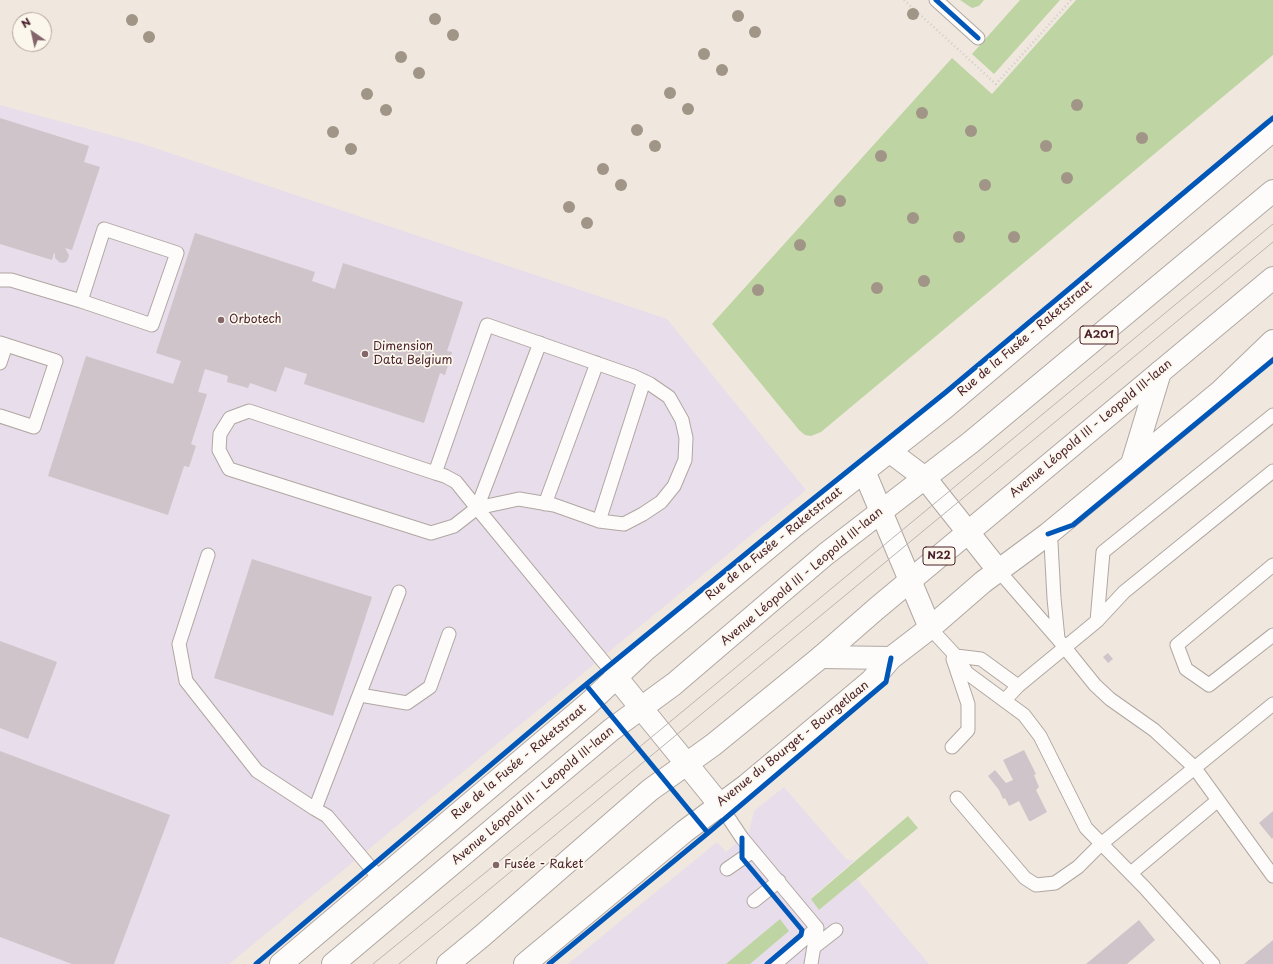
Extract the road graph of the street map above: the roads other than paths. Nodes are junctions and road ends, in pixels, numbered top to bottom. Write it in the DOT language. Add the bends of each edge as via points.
graph roads {
  1 [pos="936,0"];
  2 [pos="978,38"];
  3 [pos="1273,130"];
  4 [pos="1273,191"];
  5 [pos="1273,278"];
  6 [pos="0,280"];
  7 [pos="81,301"];
  8 [pos="1273,341"];
  9 [pos="540,343"];
  10 [pos="3,344"];
  11 [pos="0,363"];
  12 [pos="597,363"];
  13 [pos="1160,372"];
  14 [pos="644,381"];
  15 [pos="1273,415"];
  16 [pos="0,416"];
  17 [pos="889,451"];
  18 [pos="1132,464"];
  19 [pos="1273,470"];
  20 [pos="864,471"];
  21 [pos="435,473"];
  22 [pos="925,478"];
  23 [pos="545,504"];
  24 [pos="477,508"];
  25 [pos="881,512"];
  26 [pos="599,520"];
  27 [pos="968,532"];
  28 [pos="1048,534"];
  29 [pos="208,555"];
  30 [pos="1273,565"];
  31 [pos="998,570"];
  32 [pos="910,581"];
  33 [pos="399,592"];
  34 [pos="1097,621"];
  35 [pos="930,628"];
  36 [pos="450,634"];
  37 [pos="1273,635"];
  38 [pos="1062,643"];
  39 [pos="953,654"];
  40 [pos="821,657"];
  41 [pos="891,658"];
  42 [pos="616,677"];
  43 [pos="1018,686"];
  44 [pos="360,696"];
  45 [pos="1005,700"];
  46 [pos="1273,704"];
  47 [pos="641,708"];
  48 [pos="952,747"];
  49 [pos="687,764"];
  50 [pos="1194,767"];
  51 [pos="957,798"];
  52 [pos="1217,801"];
  53 [pos="720,805"];
  54 [pos="314,809"];
  55 [pos="1101,844"];
  56 [pos="753,851"];
  57 [pos="727,868"];
  58 [pos="1131,873"];
  59 [pos="1273,876"];
  60 [pos="380,879"];
  61 [pos="779,881"];
  62 [pos="754,901"];
  63 [pos="817,928"];
  64 [pos="836,930"];
  65 [pos="812,955"];
  66 [pos="281,964"];
  67 [pos="333,964"];
  68 [pos="448,964"];
  69 [pos="525,964"];
  70 [pos="775,964"];
  71 [pos="801,964"];
  72 [pos="1214,964"];
  1 -- 2 [label="lane"];
  3 -- 17 [label="street, Rue de la Fusée - Raketstraat"];
  4 -- 22 [label="street, Avenue Léopold III - Leopold III-laan / A201"];
  5 -- 13 [label="street, Avenue Léopold III - Leopold III-laan"];
  6 -- 7 [label="lane" via="10,280"];
  7 -- 7 [label="lane" via="152,325 176,253 104,230"];
  8 -- 18 [label="street, Avenue du Bourget - Bourgetlaan" via="1221,391"];
  9 -- 12 [label="lane"];
  9 -- 21 [label="lane" via="487,324"];
  9 -- 24 [label="lane"];
  10 -- 11 [label="lane"];
  10 -- 16 [label="lane" via="56,361 34,427"];
  12 -- 14 [label="lane"];
  12 -- 23 [label="lane"];
  13 -- 18 [label="street"];
  13 -- 27 [label="street, Avenue Léopold III - Leopold III-laan"];
  14 -- 26 [label="lane"];
  14 -- 26 [label="lane" via="669,397 682,420 686,438 685,460 674,486 661,502 624,524"];
  15 -- 34 [label="lane" via="1103,552"];
  17 -- 20 [label="street, Rue de la Fusée - Raketstraat"];
  17 -- 22 [label="street"];
  18 -- 28 [label="street, Avenue du Bourget - Bourgetlaan"];
  19 -- 34 [label="lane" via="1124,592"];
  20 -- 25 [label="street"];
  20 -- 42 [label="street, Rue de la Fusée - Raketstraat" via="769,547"];
  21 -- 24 [label="lane" via="456,482"];
  21 -- 24 [label="lane" via="249,411 230,418 220,434 219,450 229,469 431,533 454,526"];
  22 -- 25 [label="street, Avenue Léopold III - Leopold III-laan"];
  22 -- 27 [label="street"];
  23 -- 24 [label="lane" via="519,500"];
  23 -- 26 [label="lane"];
  24 -- 42 [label="lane"];
  25 -- 32 [label="street"];
  25 -- 47 [label="street, Avenue Léopold III - Leopold III-laan" via="826,554 674,684"];
  27 -- 31 [label="street"];
  27 -- 32 [label="street, Avenue Léopold III - Leopold III-laan / N22"];
  28 -- 31 [label="street, Avenue du Bourget - Bourgetlaan"];
  28 -- 38 [label="lane" via="1051,543 1054,598"];
  29 -- 54 [label="lane" via="179,644 186,681 257,771"];
  30 -- 37 [label="lane" via="1177,645 1186,669 1209,685"];
  31 -- 35 [label="street, Avenue du Bourget - Bourgetlaan"];
  31 -- 38 [label="lane"];
  32 -- 35 [label="street"];
  32 -- 40 [label="street, Avenue Léopold III - Leopold III-laan / N22"];
  33 -- 44 [label="lane"];
  34 -- 38 [label="lane"];
  35 -- 39 [label="lane"];
  35 -- 41 [label="street, Avenue du Bourget - Bourgetlaan"];
  36 -- 44 [label="lane" via="430,687 407,703"];
  38 -- 43 [label="lane"];
  38 -- 50 [label="lane" via="1095,685 1154,730"];
  39 -- 43 [label="lane" via="981,659"];
  39 -- 45 [label="lane" via="967,673"];
  39 -- 48 [label="lane" via="968,704 968,730"];
  40 -- 41 [label="street"];
  40 -- 49 [label="street, Avenue Léopold III - Leopold III-laan / N22" via="714,745"];
  41 -- 53 [label="street, Avenue du Bourget - Bourgetlaan" via="871,681"];
  42 -- 47 [label="street"];
  42 -- 60 [label="street, Rue de la Fusée - Raketstraat" via="589,703"];
  43 -- 45 [label="lane"];
  44 -- 54 [label="lane"];
  45 -- 55 [label="lane" via="1024,715 1040,736 1086,828"];
  46 -- 50 [label="lane"];
  47 -- 49 [label="street"];
  47 -- 67 [label="street, Avenue Léopold III - Leopold III-laan" via="611,730"];
  49 -- 53 [label="street"];
  49 -- 68 [label="street, Avenue Léopold III - Leopold III-laan / N22" via="650,790"];
  50 -- 52 [label="lane"];
  50 -- 55 [label="lane"];
  51 -- 55 [label="lane" via="1025,878 1036,885 1055,883 1078,867"];
  52 -- 58 [label="lane"];
  52 -- 59 [label="lane"];
  53 -- 56 [label="lane"];
  53 -- 69 [label="street, Avenue du Bourget - Bourgetlaan"];
  54 -- 60 [label="lane" via="328,816"];
  55 -- 58 [label="lane"];
  56 -- 57 [label="lane"];
  56 -- 61 [label="lane"];
  58 -- 72 [label="lane"];
  60 -- 66 [label="street, Rue de la Fusée - Raketstraat"];
  61 -- 62 [label="lane"];
  61 -- 63 [label="lane"];
  63 -- 65 [label="lane"];
  63 -- 70 [label="lane"];
  64 -- 65 [label="lane"];
  65 -- 71 [label="lane"];
}
